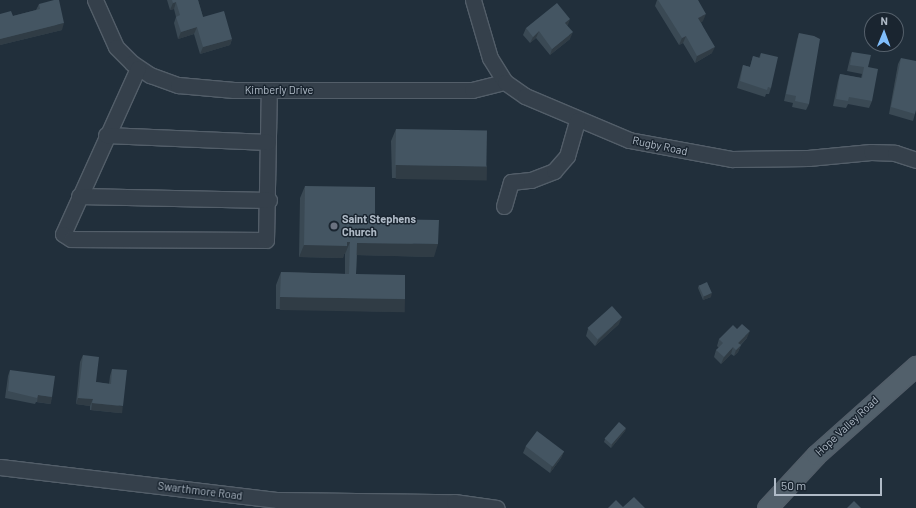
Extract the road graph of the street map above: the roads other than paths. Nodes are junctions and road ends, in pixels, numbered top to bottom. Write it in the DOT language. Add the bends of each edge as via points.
graph roads {
  1 [pos="95,0"];
  2 [pos="473,0"];
  3 [pos="138,68"];
  4 [pos="504,82"];
  5 [pos="269,90"];
  6 [pos="577,120"];
  7 [pos="106,135"];
  8 [pos="268,142"];
  9 [pos="916,160"];
  10 [pos="79,196"];
  11 [pos="269,200"];
  12 [pos="504,206"];
  13 [pos="916,366"];
  14 [pos="0,467"];
  15 [pos="497,508"];
  16 [pos="767,508"];
  1 -- 3 [label="street, Kimberly Drive" via="116,47"];
  2 -- 4 [label="street, Rugby Road" via="490,58"];
  3 -- 5 [label="street, Kimberly Drive" via="178,85"];
  3 -- 7 [label="street"];
  4 -- 5 [label="street, Kimberly Drive" via="472,90"];
  4 -- 6 [label="street, Rugby Road" via="525,96"];
  5 -- 8 [label="street"];
  6 -- 9 [label="street, Rugby Road" via="629,140 714,157 770,160 871,152 895,153"];
  6 -- 12 [label="street" via="567,156 554,171 531,180 511,182"];
  7 -- 8 [label="street"];
  7 -- 10 [label="street"];
  8 -- 11 [label="street"];
  10 -- 11 [label="street"];
  10 -- 11 [label="street" via="63,234 71,239 266,240"];
  13 -- 16 [label="main road, Hope Valley Road" via="816,455"];
  14 -- 15 [label="street, Swarthmore Road" via="278,500 454,502"];
}
